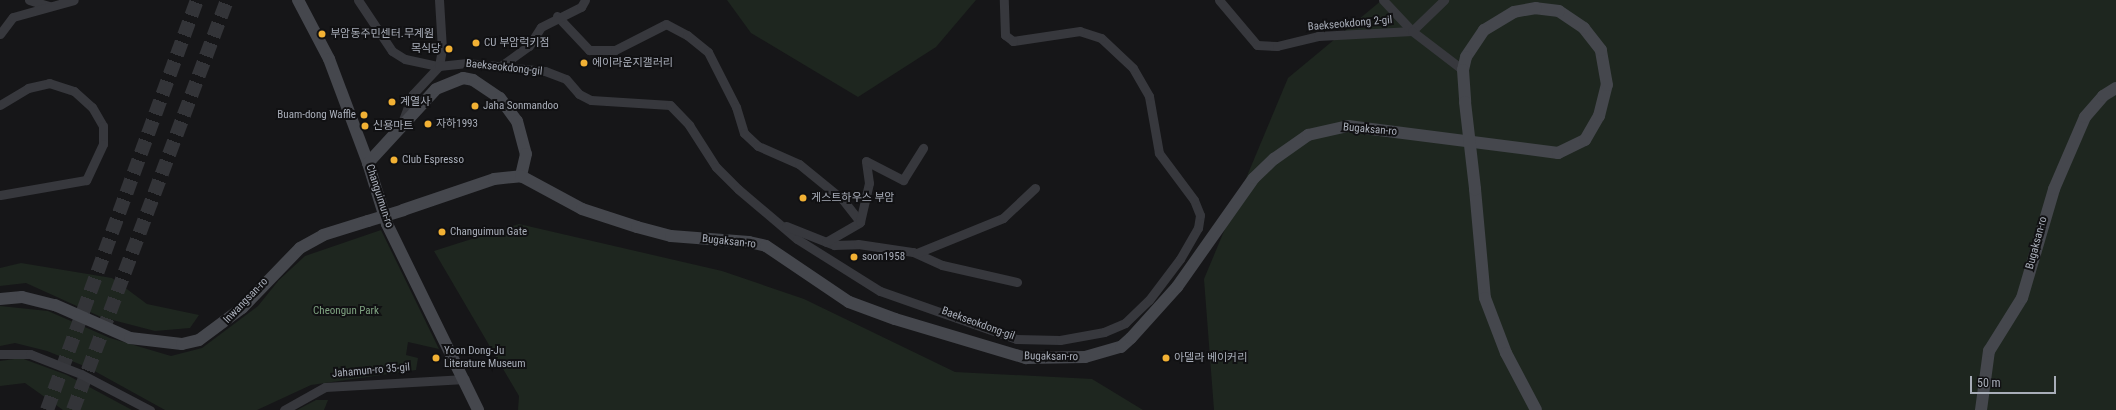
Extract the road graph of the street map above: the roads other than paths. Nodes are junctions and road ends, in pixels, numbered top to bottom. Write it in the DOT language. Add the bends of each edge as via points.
graph roads {
  1 [pos="29,0"];
  2 [pos="74,0"];
  3 [pos="298,0"];
  4 [pos="358,0"];
  5 [pos="439,0"];
  6 [pos="585,0"];
  7 [pos="1004,0"];
  8 [pos="1219,0"];
  9 [pos="1383,0"];
  10 [pos="1444,0"];
  11 [pos="49,6"];
  12 [pos="557,16"];
  13 [pos="1412,32"];
  14 [pos="0,34"];
  15 [pos="439,66"];
  16 [pos="501,66"];
  17 [pos="1463,70"];
  18 [pos="2116,88"];
  19 [pos="0,105"];
  20 [pos="399,128"];
  21 [pos="924,148"];
  22 [pos="368,163"];
  23 [pos="521,176"];
  24 [pos="1035,188"];
  25 [pos="0,195"];
  26 [pos="860,222"];
  27 [pos="782,224"];
  28 [pos="826,242"];
  29 [pos="917,254"];
  30 [pos="1017,282"];
  31 [pos="0,299"];
  32 [pos="0,354"];
  33 [pos="465,379"];
  34 [pos="150,410"];
  35 [pos="284,410"];
  36 [pos="478,410"];
  37 [pos="1536,410"];
  38 [pos="1981,410"];
  1 -- 11 [label="street"];
  2 -- 11 [label="street"];
  3 -- 22 [label="street, Changuimun-ro" via="329,59"];
  4 -- 15 [label="street" via="392,51 405,59"];
  5 -- 15 [label="street" via="442,49"];
  6 -- 12 [label="street" via="581,7"];
  7 -- 27 [label="street, Baekseokdong-gil" via="1006,35 1014,41 1080,31 1101,38 1133,68 1149,96 1159,153 1194,200 1200,215 1198,228 1180,259 1148,300 1125,323 1104,332 1060,340 1016,339 880,291 837,268"];
  8 -- 13 [label="street, Baekseokdong 2-gil" via="1257,45 1277,46 1318,36"];
  9 -- 13 [label="street"];
  10 -- 13 [label="street"];
  11 -- 14 [label="street" via="13,17"];
  12 -- 16 [label="street" via="540,27 529,46"];
  12 -- 26 [label="street" via="589,50 616,50 666,24 687,35 708,52 736,106 744,133 758,146 799,164 843,200"];
  13 -- 17 [label="street"];
  15 -- 16 [label="street, Baekseokdong-gil" via="467,62"];
  15 -- 20 [label="street, Baekseokdong-gil" via="413,94"];
  16 -- 27 [label="street, Baekseokdong-gil" via="545,71 566,79 579,94 591,100 670,105 689,125 716,167"];
  17 -- 23 [label="street, Bugaksan-ro" via="1474,42 1494,23 1519,11 1548,8 1569,16 1592,36 1601,50 1605,69 1605,101 1585,140 1558,153 1348,126 1308,135 1274,159 1254,178 1177,286 1131,338 1121,347 1085,357 1026,358 895,319 849,302 766,246 749,242 671,236 637,227 582,209"];
  17 -- 37 [label="street, Bugaksan-ro, bridge" via="1485,298 1506,354"];
  18 -- 38 [label="street, Bugaksan-ro" via="2093,105 2085,117 2054,188 2022,298 1989,351"];
  19 -- 25 [label="street" via="28,88 49,83 74,91 92,107 102,126 103,144 86,180"];
  20 -- 22 [label="street, Baekseokdong-gil"];
  20 -- 23 [label="street, Baekseokdong-gil" via="436,89 448,81 473,80 500,98 517,121 526,154"];
  21 -- 26 [label="street" via="904,180 866,161 869,183"];
  22 -- 33 [label="street, Changuimun-ro" via="387,224"];
  23 -- 31 [label="street, Inwangsan-ro, bridge" via="494,179 323,235 300,248 242,308 199,340 182,344 130,338 55,304 22,297"];
  24 -- 29 [label="street" via="1003,218"];
  26 -- 28 [label="street"];
  27 -- 28 [label="street"];
  28 -- 29 [label="street"];
  29 -- 30 [label="street" via="942,265"];
  32 -- 34 [label="street" via="30,354 82,374"];
  33 -- 35 [label="street, Jahamun-ro 35-gil" via="325,387"];
  33 -- 36 [label="street, Changuimun-ro"];
}
